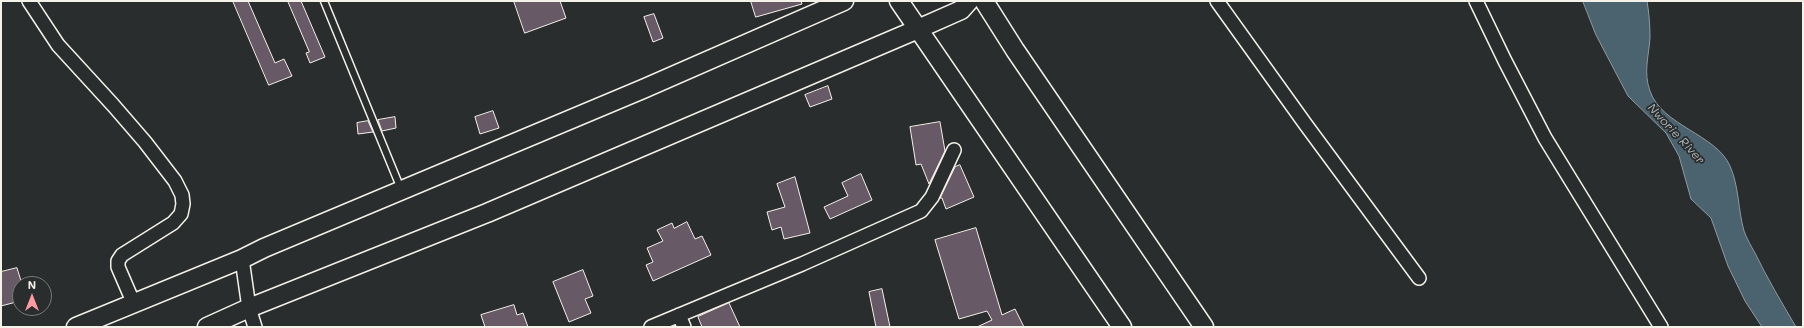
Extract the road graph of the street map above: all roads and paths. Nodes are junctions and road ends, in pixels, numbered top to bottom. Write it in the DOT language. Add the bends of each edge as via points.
graph roads {
  1 [pos="29,1"];
  2 [pos="324,1"];
  3 [pos="844,1"];
  4 [pos="899,1"];
  5 [pos="969,1"];
  6 [pos="984,1"];
  7 [pos="1217,1"];
  8 [pos="1476,1"];
  9 [pos="918,29"];
  10 [pos="954,150"];
  11 [pos="402,190"];
  12 [pos="242,259"];
  13 [pos="1419,278"];
  14 [pos="134,304"];
  15 [pos="248,308"];
  16 [pos="679,315"];
  17 [pos="76,327"];
  18 [pos="207,327"];
  19 [pos="255,327"];
  20 [pos="651,327"];
  21 [pos="684,327"];
  22 [pos="1122,327"];
  23 [pos="1204,327"];
  24 [pos="1662,327"];
  1 -- 14 [label="street" via="58,45 145,142 175,181 182,195 181,214 173,223 122,255 118,261 118,267"];
  2 -- 11 [label="lane"];
  3 -- 11 [label="street"];
  4 -- 9 [label="street"];
  5 -- 9 [label="street" via="962,10"];
  6 -- 23 [label="street"];
  7 -- 13 [label="street"];
  8 -- 24 [label="street" via="1545,138"];
  9 -- 15 [label="street" via="487,213"];
  9 -- 22 [label="street"];
  10 -- 16 [label="street" via="932,197 921,210 802,264"];
  11 -- 12 [label="street"];
  12 -- 14 [label="street"];
  12 -- 15 [label="street"];
  14 -- 17 [label="street"];
  15 -- 18 [label="street"];
  15 -- 19 [label="street"];
  16 -- 20 [label="street"];
  16 -- 21 [label="street"];
}
